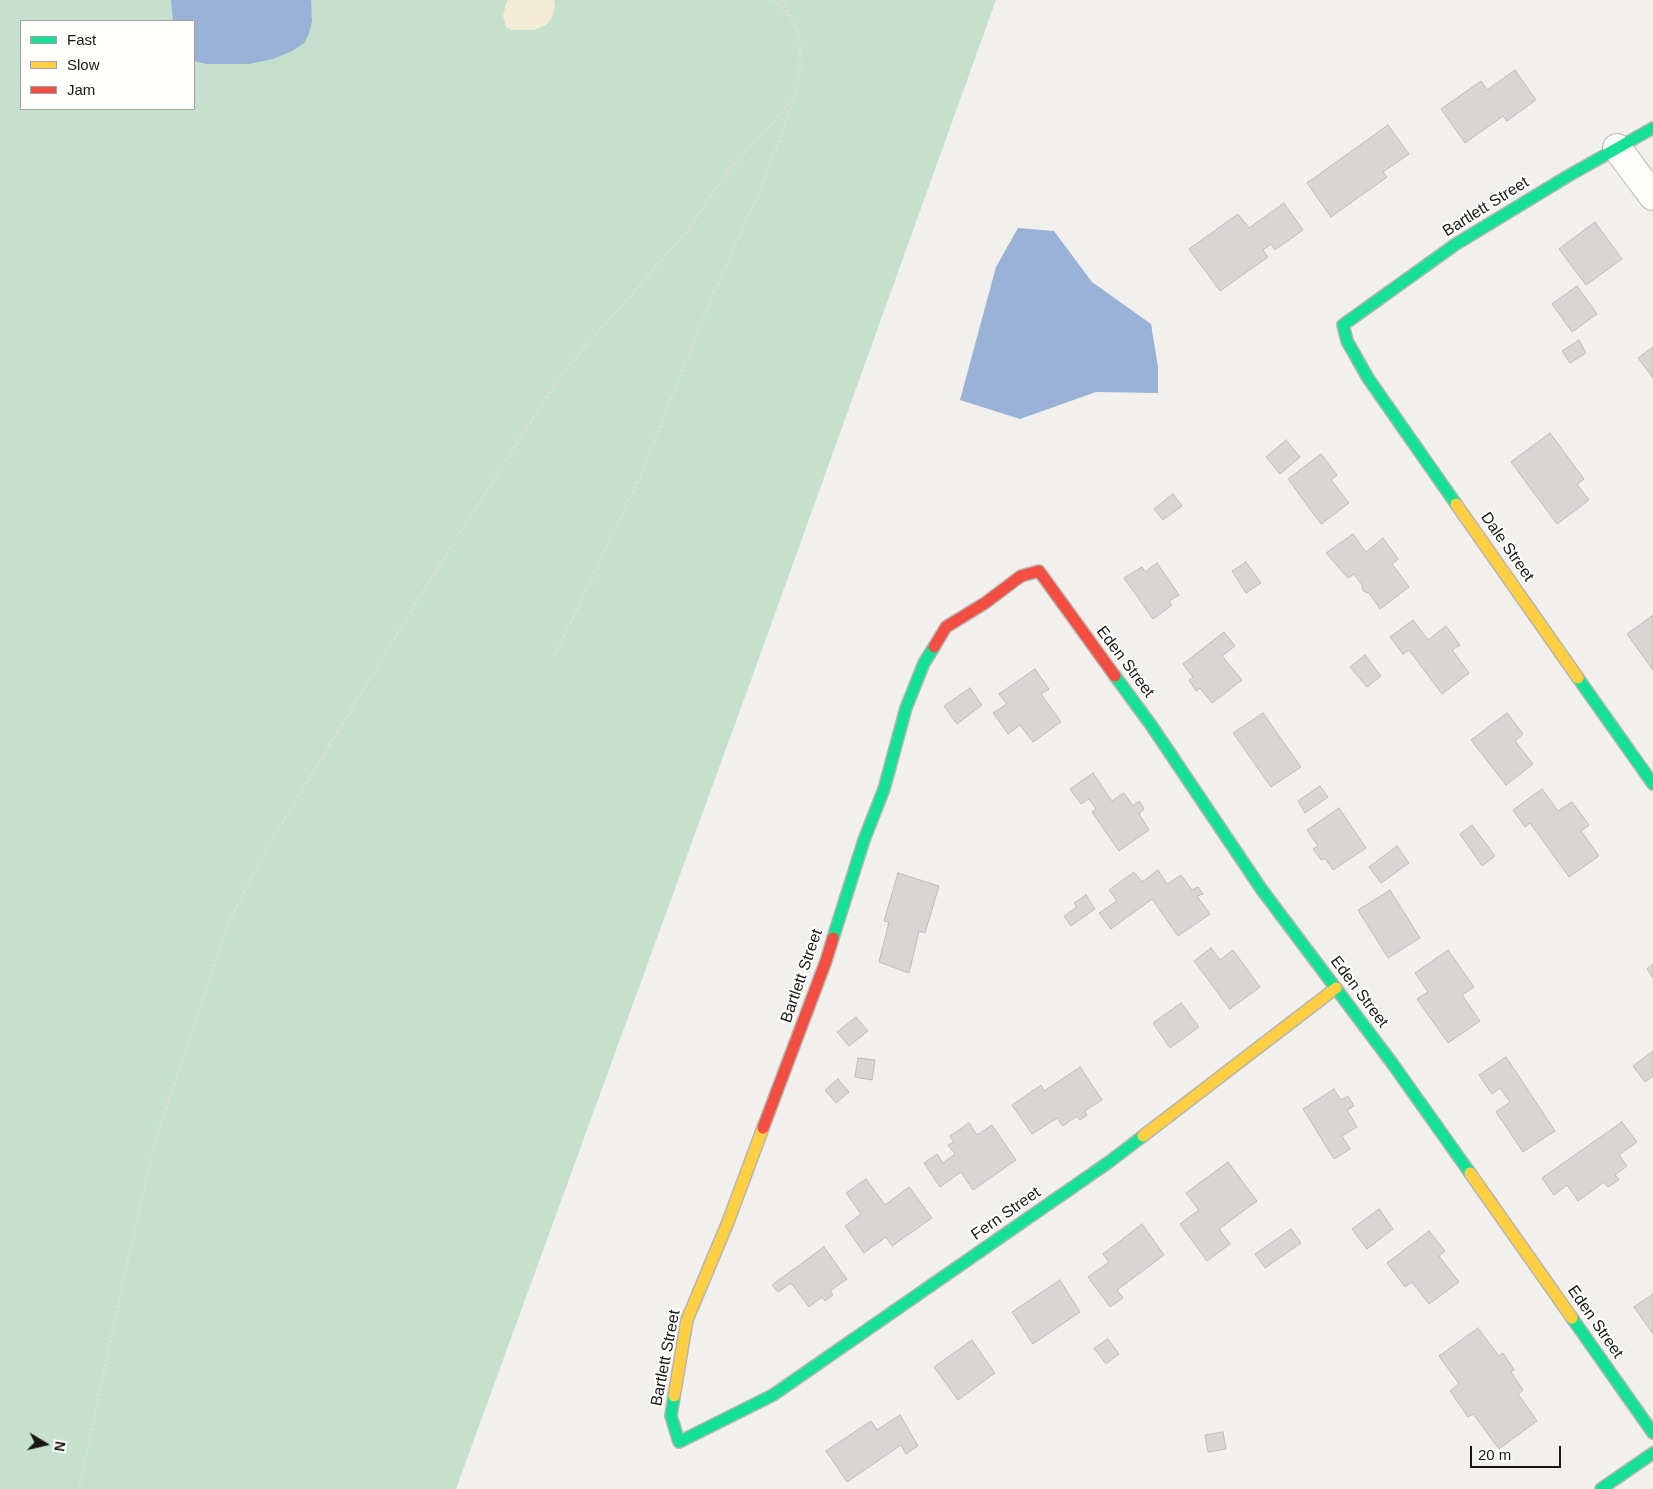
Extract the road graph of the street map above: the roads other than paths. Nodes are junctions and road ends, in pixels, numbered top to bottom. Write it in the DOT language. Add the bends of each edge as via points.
graph roads {
  1 [pos="1653,128"];
  2 [pos="1617,148"];
  3 [pos="1653,196"];
  4 [pos="1343,325"];
  5 [pos="1039,571"];
  6 [pos="1653,784"];
  7 [pos="1336,988"];
  8 [pos="1653,1433"];
  9 [pos="679,1442"];
  10 [pos="1653,1453"];
  11 [pos="1601,1489"];
  1 -- 2 [label="street, Bartlett Street"];
  2 -- 3 [label="street"];
  2 -- 4 [label="street, Bartlett Street" via="1456,244"];
  4 -- 6 [label="street, Dale Street" via="1347,341 1368,378"];
  5 -- 7 [label="street, Eden Street" via="1151,725 1262,890"];
  5 -- 9 [label="street, Bartlett Street" via="1022,576 946,627 920,672 826,961 728,1222 687,1320 671,1416"];
  7 -- 8 [label="street, Eden Street"];
  7 -- 9 [label="street, Fern Street" via="1110,1162 781,1389"];
  10 -- 11 [label="street"];
}
